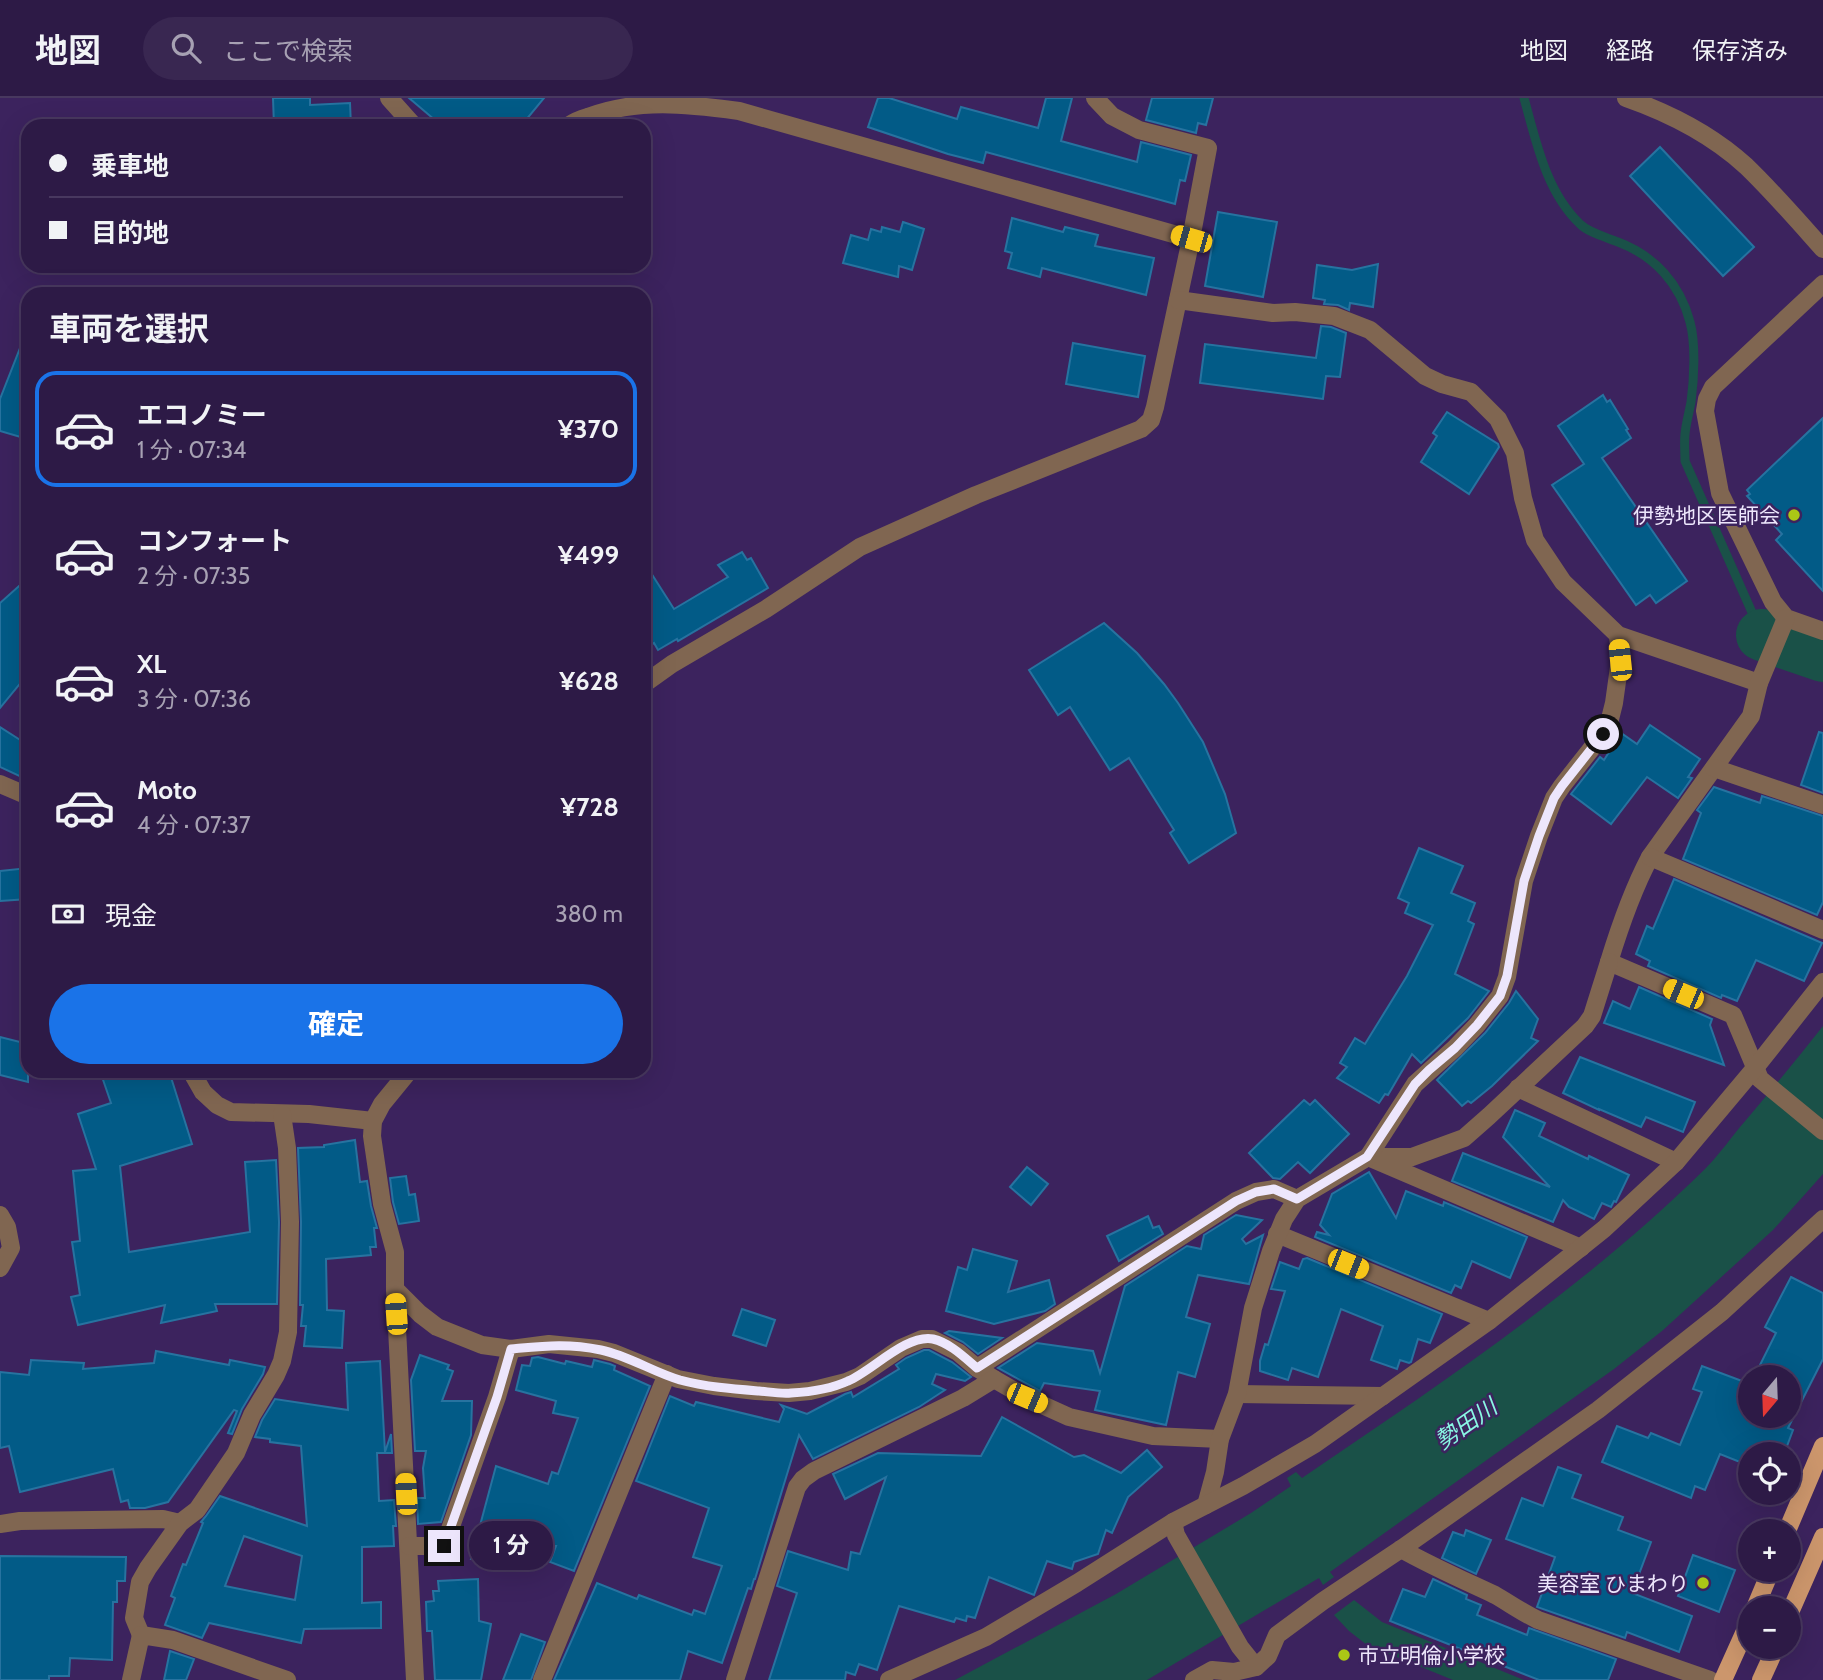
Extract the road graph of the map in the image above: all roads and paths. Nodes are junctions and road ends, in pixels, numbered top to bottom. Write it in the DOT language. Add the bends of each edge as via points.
graph roads {
  1 [pos="389,98"];
  2 [pos="1095,98"];
  3 [pos="1626,98"];
  4 [pos="408,119"];
  5 [pos="584,119"];
  6 [pos="1191,239"];
  7 [pos="1823,249"];
  8 [pos="1823,284"];
  9 [pos="1178,300"];
  10 [pos="1784,623"];
  11 [pos="1823,631"];
  12 [pos="1618,635"];
  13 [pos="651,679"];
  14 [pos="1759,683"];
  15 [pos="1714,768"];
  16 [pos="0,784"];
  17 [pos="21,793"];
  18 [pos="1823,805"];
  19 [pos="1650,858"];
  20 [pos="1823,930"];
  21 [pos="1609,962"];
  22 [pos="1823,982"];
  23 [pos="1757,1073"];
  24 [pos="195,1078"];
  25 [pos="403,1078"];
  26 [pos="1518,1088"];
  27 [pos="282,1114"];
  28 [pos="373,1121"];
  29 [pos="1823,1131"];
  30 [pos="1367,1157"];
  31 [pos="1676,1162"];
  32 [pos="1297,1199"];
  33 [pos="0,1215"];
  34 [pos="1823,1219"];
  35 [pos="1278,1234"];
  36 [pos="1581,1248"];
  37 [pos="0,1268"];
  38 [pos="395,1289"];
  39 [pos="1489,1321"];
  40 [pos="511,1349"];
  41 [pos="977,1368"];
  42 [pos="667,1374"];
  43 [pos="994,1379"];
  44 [pos="1237,1394"];
  45 [pos="1383,1396"];
  46 [pos="1220,1439"];
  47 [pos="1823,1446"];
  48 [pos="1206,1505"];
  49 [pos="1792,1519"];
  50 [pos="1,1521"];
  51 [pos="180,1523"];
  52 [pos="1174,1528"];
  53 [pos="1823,1537"];
  54 [pos="409,1546"];
  55 [pos="1401,1549"];
  56 [pos="1797,1596"];
  57 [pos="141,1636"];
  58 [pos="1738,1647"];
  59 [pos="1771,1659"];
  60 [pos="1256,1667"];
  61 [pos="131,1680"];
  62 [pos="287,1680"];
  63 [pos="415,1680"];
  64 [pos="542,1680"];
  65 [pos="736,1680"];
  66 [pos="890,1680"];
  67 [pos="1194,1680"];
  68 [pos="1710,1680"];
  69 [pos="1723,1680"];
  70 [pos="1762,1680"];
  1 -- 4 [label="street"];
  2 -- 6 [label="street" via="1112,116 1139,130 1208,148"];
  3 -- 7 [label="street" via="1667,113 1723,148"];
  5 -- 6 [label="street" via="638,103 739,111"];
  6 -- 9 [label="street"];
  8 -- 10 [label="street" via="1713,387 1705,411 1720,493"];
  9 -- 12 [label="street" via="1334,316 1370,330 1425,376 1471,392 1498,419 1515,453 1535,540 1563,582"];
  9 -- 13 [label="street" via="1155,407 1151,420 1141,429 860,547"];
  10 -- 11 [label="street"];
  10 -- 14 [label="street"];
  12 -- 14 [label="street"];
  12 -- 30 [label="street" via="1620,660 1609,723 1558,792 1539,836 1524,881 1500,996 1455,1048 1415,1084"];
  14 -- 15 [label="street" via="1751,716"];
  15 -- 18 [label="street"];
  15 -- 19 [label="street"];
  16 -- 17 [label="street"];
  19 -- 20 [label="street"];
  19 -- 21 [label="street"];
  21 -- 23 [label="street" via="1733,1015"];
  21 -- 26 [label="street" via="1585,1026"];
  22 -- 23 [label="street"];
  23 -- 29 [label="street"];
  23 -- 31 [label="street"];
  24 -- 27 [label="street" via="203,1092 231,1112"];
  25 -- 28 [label="street"];
  26 -- 30 [label="street" via="1464,1138 1412,1157"];
  26 -- 31 [label="street"];
  27 -- 28 [label="street"];
  27 -- 51 [label="street" via="290,1222 288,1332 282,1361 236,1453 197,1510"];
  28 -- 38 [label="street" via="382,1203 394,1252"];
  30 -- 32 [label="street"];
  30 -- 36 [label="street"];
  31 -- 36 [label="street"];
  32 -- 35 [label="street"];
  32 -- 41 [label="street" via="1274,1189 1236,1201"];
  33 -- 37 [label="street" via="11,1248"];
  34 -- 55 [label="street" via="1722,1312 1598,1410"];
  35 -- 39 [label="street"];
  35 -- 44 [label="street" via="1253,1308"];
  36 -- 39 [label="street"];
  38 -- 40 [label="street" via="437,1327 482,1345"];
  38 -- 54 [label="street"];
  39 -- 45 [label="street"];
  40 -- 42 [label="street" via="549,1345 598,1349"];
  40 -- 54 [label="street" via="444,1546"];
  41 -- 42 [label="street" via="946,1344 922,1339 860,1376 810,1391 714,1386"];
  41 -- 43 [label="street"];
  42 -- 64 [label="street"];
  43 -- 46 [label="street" via="1069,1417 1153,1436"];
  43 -- 65 [label="street" via="803,1479"];
  44 -- 45 [label="street"];
  44 -- 46 [label="street"];
  45 -- 48 [label="street" via="1315,1444"];
  46 -- 48 [label="street"];
  47 -- 49 [label="main road"];
  48 -- 52 [label="street"];
  50 -- 51 [label="street" via="163,1519"];
  51 -- 57 [label="street" via="140,1582 134,1618"];
  52 -- 60 [label="street" via="1240,1647"];
  52 -- 66 [label="street" via="986,1636"];
  53 -- 56 [label="main road"];
  54 -- 63 [label="street"];
  55 -- 60 [label="street" via="1277,1635 1268,1656"];
  55 -- 68 [label="street" via="1538,1620"];
  57 -- 61 [label="street"];
  57 -- 62 [label="street" via="173,1640"];
  58 -- 69 [label="main road"];
  59 -- 70 [label="main road"];
  60 -- 67 [label="street" via="1212,1670"];
}
